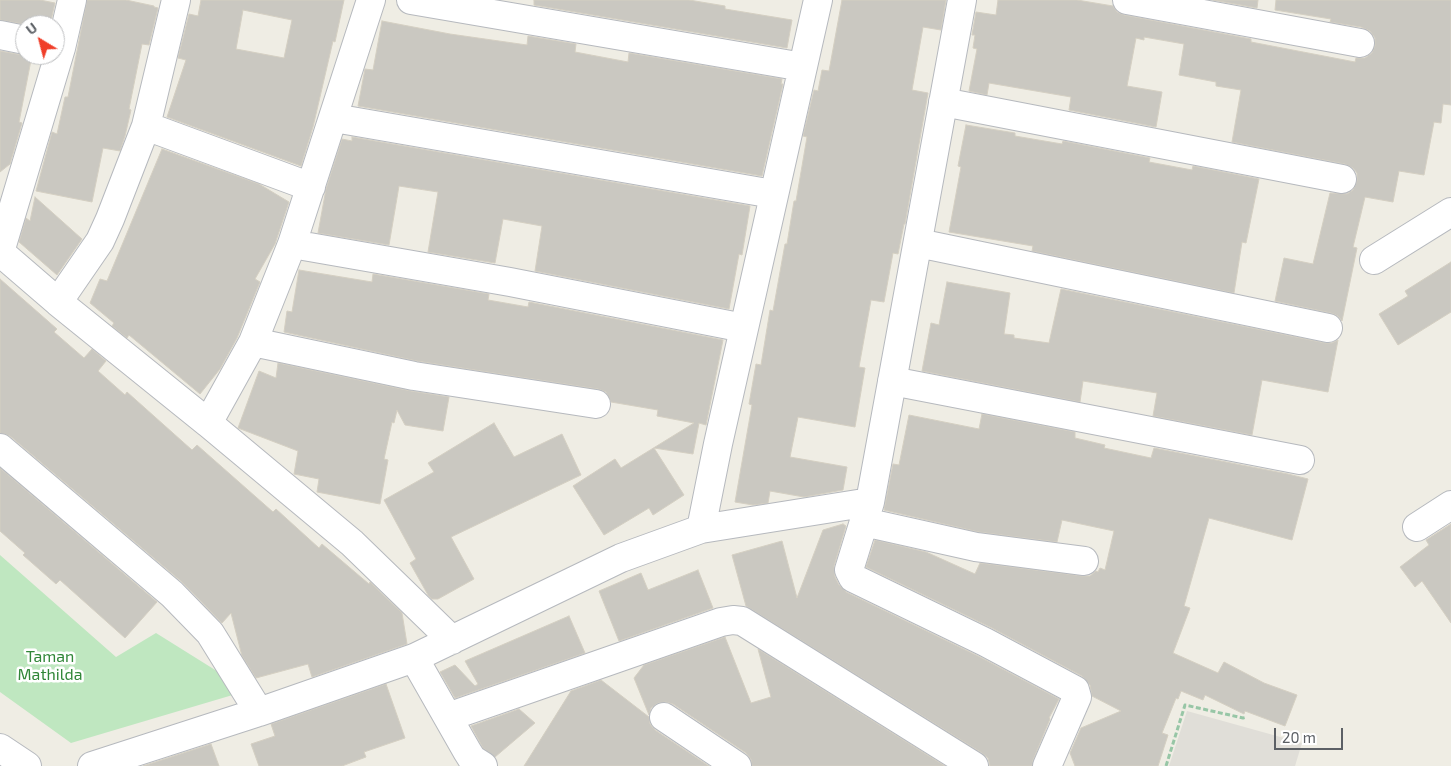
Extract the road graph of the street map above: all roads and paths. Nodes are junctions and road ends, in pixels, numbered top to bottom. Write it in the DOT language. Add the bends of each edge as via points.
graph roads {
  1 [pos="72,0"];
  2 [pos="176,0"];
  3 [pos="371,0"];
  4 [pos="411,0"];
  5 [pos="818,0"];
  6 [pos="962,0"];
  7 [pos="1126,0"];
  8 [pos="65,24"];
  9 [pos="0,35"];
  10 [pos="15,38"];
  11 [pos="1360,43"];
  12 [pos="53,65"];
  13 [pos="803,67"];
  14 [pos="943,102"];
  15 [pos="334,118"];
  16 [pos="146,126"];
  17 [pos="1342,179"];
  18 [pos="311,187"];
  19 [pos="773,194"];
  20 [pos="1451,212"];
  21 [pos="918,243"];
  22 [pos="292,244"];
  23 [pos="0,252"];
  24 [pos="1374,260"];
  25 [pos="58,302"];
  26 [pos="744,328"];
  27 [pos="1328,328"];
  28 [pos="253,342"];
  29 [pos="892,381"];
  30 [pos="596,404"];
  31 [pos="208,423"];
  32 [pos="0,448"];
  33 [pos="1300,460"];
  34 [pos="1451,505"];
  35 [pos="867,512"];
  36 [pos="1416,527"];
  37 [pos="701,529"];
  38 [pos="1084,561"];
  39 [pos="452,640"];
  40 [pos="414,658"];
  41 [pos="259,712"];
  42 [pos="448,717"];
  43 [pos="664,717"];
  44 [pos="1247,717"];
  45 [pos="0,748"];
  46 [pos="26,766"];
  47 [pos="92,766"];
  48 [pos="482,766"];
  49 [pos="738,766"];
  50 [pos="974,766"];
  51 [pos="1047,766"];
  52 [pos="1166,766"];
  1 -- 8 [label="street"];
  2 -- 16 [label="street"];
  3 -- 15 [label="street"];
  4 -- 13 [label="street"];
  5 -- 13 [label="street"];
  6 -- 14 [label="street"];
  7 -- 11 [label="street"];
  9 -- 10 [label="street"];
  12 -- 23 [label="street"];
  13 -- 19 [label="street"];
  14 -- 17 [label="street"];
  14 -- 21 [label="street"];
  15 -- 18 [label="street"];
  15 -- 19 [label="street"];
  16 -- 18 [label="street"];
  16 -- 25 [label="street" via="100,241"];
  18 -- 22 [label="street"];
  19 -- 26 [label="street"];
  20 -- 24 [label="street"];
  21 -- 27 [label="street"];
  21 -- 29 [label="street"];
  22 -- 26 [label="street"];
  22 -- 28 [label="street"];
  23 -- 25 [label="street"];
  25 -- 31 [label="street"];
  26 -- 37 [label="street"];
  28 -- 30 [label="street" via="414,376"];
  28 -- 31 [label="street"];
  29 -- 33 [label="street"];
  29 -- 35 [label="street"];
  31 -- 39 [label="street" via="352,543"];
  32 -- 41 [label="street" via="172,594 210,633"];
  34 -- 36 [label="street"];
  35 -- 37 [label="street"];
  35 -- 38 [label="street" via="976,547"];
  35 -- 51 [label="street" via="848,570 853,578 985,642 1077,692 1078,698"];
  37 -- 39 [label="street" via="621,558"];
  39 -- 40 [label="street"];
  40 -- 41 [label="street"];
  40 -- 42 [label="street"];
  41 -- 47 [label="street"];
  42 -- 48 [label="street" via="472,759"];
  42 -- 50 [label="street" via="721,622 742,620"];
  43 -- 49 [label="street"];
  44 -- 52 [label="path" via="1184,705"];
  45 -- 46 [label="street"];
}
